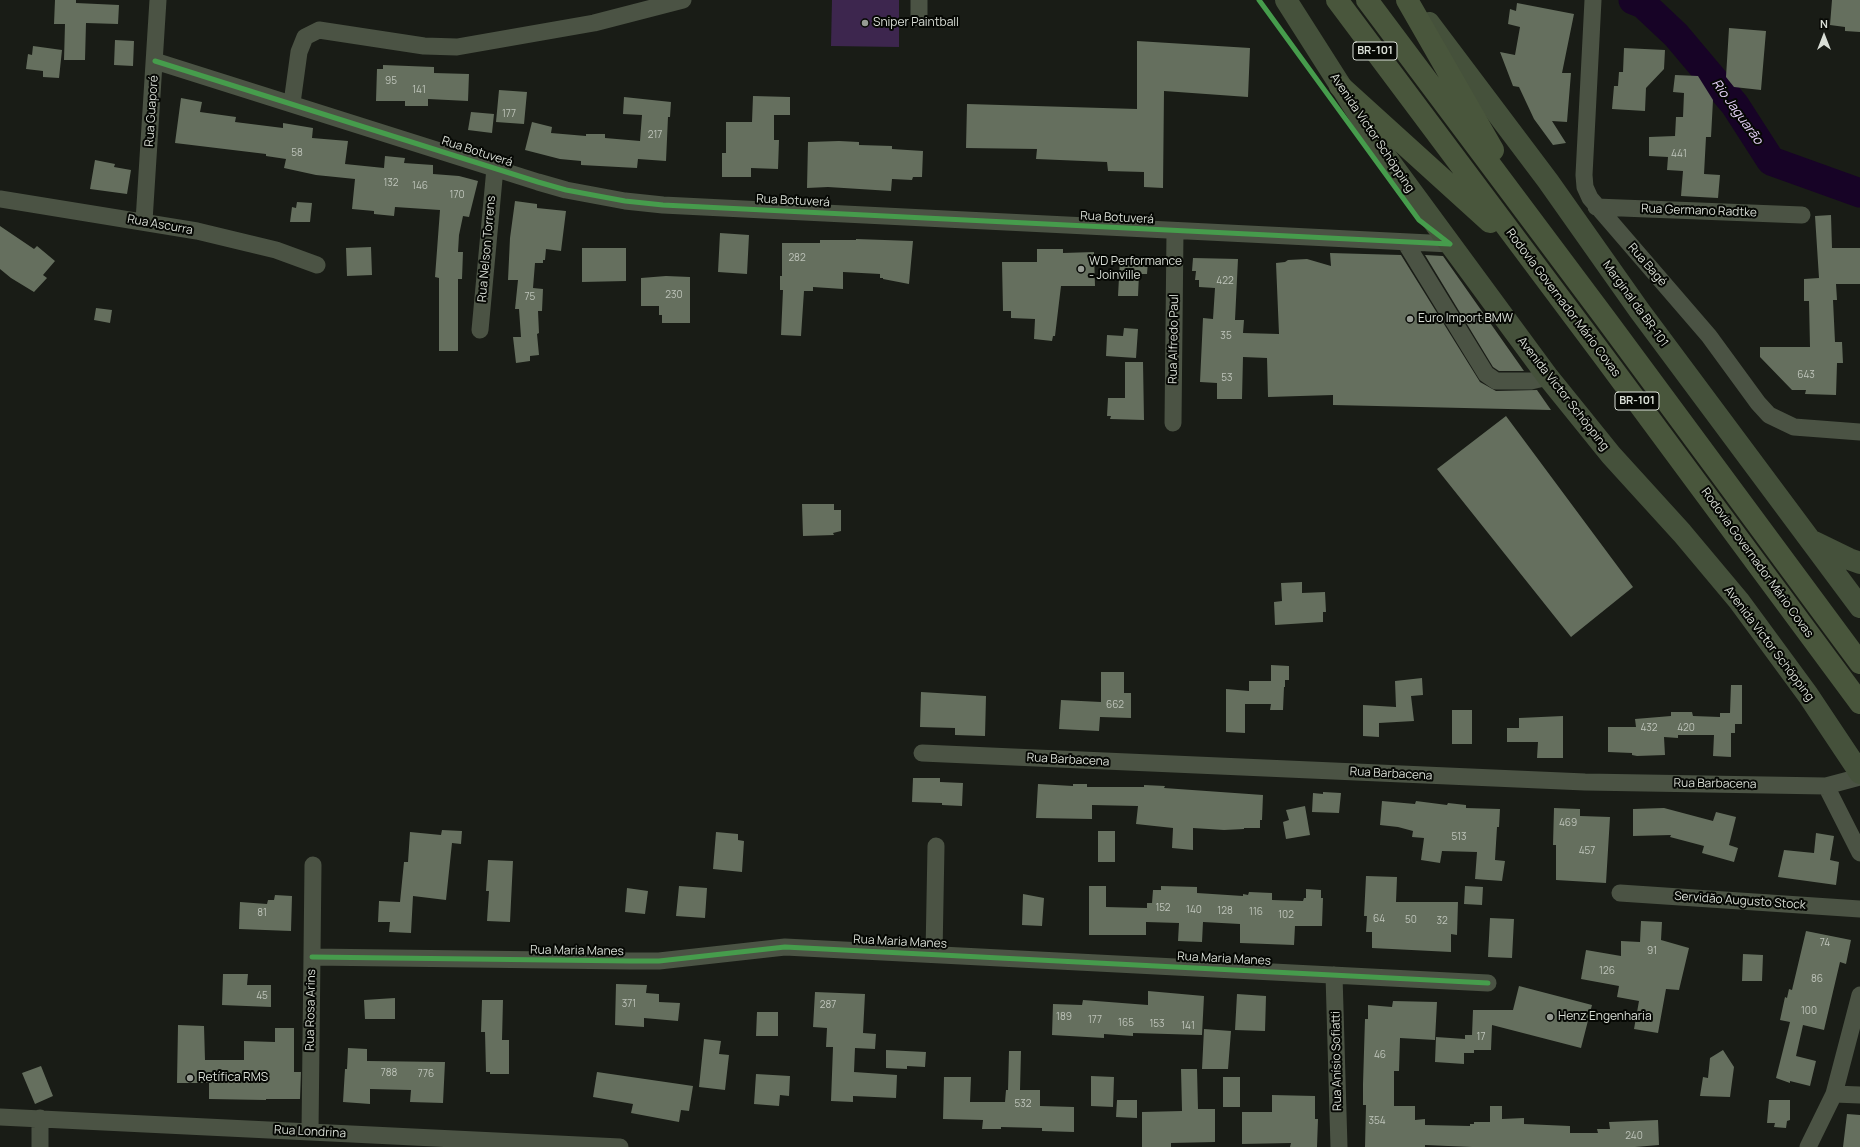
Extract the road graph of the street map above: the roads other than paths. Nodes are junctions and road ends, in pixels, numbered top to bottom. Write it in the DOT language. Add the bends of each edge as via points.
graph roads {
  1 [pos="158,0"];
  2 [pos="683,0"];
  3 [pos="919,0"];
  4 [pos="1286,0"];
  5 [pos="1337,0"];
  6 [pos="1367,0"];
  7 [pos="1407,0"];
  8 [pos="1411,0"];
  9 [pos="1593,0"];
  10 [pos="919,18"];
  11 [pos="155,61"];
  12 [pos="1340,86"];
  13 [pos="292,103"];
  14 [pos="495,168"];
  15 [pos="0,199"];
  16 [pos="1596,207"];
  17 [pos="1802,214"];
  18 [pos="144,221"];
  19 [pos="1175,231"];
  20 [pos="1542,234"];
  21 [pos="1405,242"];
  22 [pos="1450,244"];
  23 [pos="1528,256"];
  24 [pos="317,265"];
  25 [pos="480,330"];
  26 [pos="1548,378"];
  27 [pos="1173,423"];
  28 [pos="1860,432"];
  29 [pos="1811,541"];
  30 [pos="1860,563"];
  31 [pos="1860,607"];
  32 [pos="1860,663"];
  33 [pos="1860,703"];
  34 [pos="922,753"];
  35 [pos="1860,773"];
  36 [pos="1860,777"];
  37 [pos="1826,786"];
  38 [pos="936,846"];
  39 [pos="1860,853"];
  40 [pos="313,865"];
  41 [pos="1620,893"];
  42 [pos="1860,909"];
  43 [pos="934,954"];
  44 [pos="312,957"];
  45 [pos="1334,975"];
  46 [pos="1488,983"];
  47 [pos="1860,995"];
  48 [pos="1834,1094"];
  49 [pos="1860,1095"];
  50 [pos="0,1117"];
  51 [pos="40,1118"];
  52 [pos="310,1132"];
  53 [pos="40,1147"];
  54 [pos="620,1147"];
  55 [pos="1339,1147"];
  56 [pos="1808,1147"];
  1 -- 11 [label="street, Rua Guaporé"];
  2 -- 13 [label="street" via="594,23 457,47 424,46 319,30 305,37 299,52"];
  3 -- 10 [label="street"];
  4 -- 12 [label="main road, Avenida Victor Schöpping"];
  5 -- 23 [label="highway, Rodovia Governador Mário Covas / BR-101"];
  6 -- 20 [label="highway, Rodovia Governador Mário Covas / BR-101"];
  7 -- 20 [label="highway"];
  8 -- 29 [label="main road, Marginal da BR-101" via="1548,181 1638,310"];
  9 -- 16 [label="street, Rua Bagé" via="1584,175 1587,192"];
  11 -- 13 [label="street, Rua Botuverá"];
  11 -- 18 [label="street, Rua Guaporé"];
  12 -- 22 [label="main road, Avenida Victor Schöpping" via="1384,154"];
  12 -- 23 [label="highway"];
  13 -- 14 [label="street, Rua Botuverá"];
  14 -- 19 [label="street, Rua Botuverá" via="566,190 656,204"];
  14 -- 25 [label="street, Rua Nelson Torrens"];
  15 -- 18 [label="street, Rua Ascurra"];
  16 -- 17 [label="street, Rua Germano Radtke"];
  16 -- 28 [label="street, Rua Bagé" via="1709,336 1769,415 1794,427"];
  18 -- 24 [label="street, Rua Ascurra" via="276,250"];
  19 -- 21 [label="street, Rua Botuverá"];
  19 -- 27 [label="street, Rua Alfredo Paul"];
  20 -- 32 [label="highway, Rodovia Governador Mário Covas / BR-101"];
  21 -- 22 [label="street, Rua Botuverá"];
  21 -- 26 [label="street" via="1486,374 1496,381 1531,381"];
  22 -- 26 [label="main road, Avenida Victor Schöpping"];
  23 -- 33 [label="highway, Rodovia Governador Mário Covas / BR-101"];
  26 -- 35 [label="main road, Avenida Victor Schöpping" via="1611,455 1739,601 1808,695"];
  29 -- 30 [label="main road"];
  29 -- 31 [label="main road, Marginal da BR-101"];
  34 -- 37 [label="street, Rua Barbacena" via="1524,780"];
  36 -- 37 [label="street, Rua Barbacena"];
  37 -- 39 [label="street"];
  38 -- 43 [label="street"];
  40 -- 44 [label="street, Rua Rosa Arins"];
  41 -- 42 [label="street, Servidão Augusto Stock"];
  43 -- 44 [label="street, Rua Maria Manes" via="785,947 659,961"];
  43 -- 45 [label="street, Rua Maria Manes"];
  44 -- 52 [label="street, Rua Rosa Arins"];
  45 -- 46 [label="street, Rua Maria Manes"];
  45 -- 55 [label="street, Rua Anísio Sofiatti"];
  47 -- 48 [label="street"];
  48 -- 49 [label="street"];
  48 -- 56 [label="street"];
  50 -- 51 [label="street, Rua Londrina"];
  51 -- 52 [label="street, Rua Londrina"];
  51 -- 53 [label="street"];
  52 -- 54 [label="street, Rua Londrina"];
}
